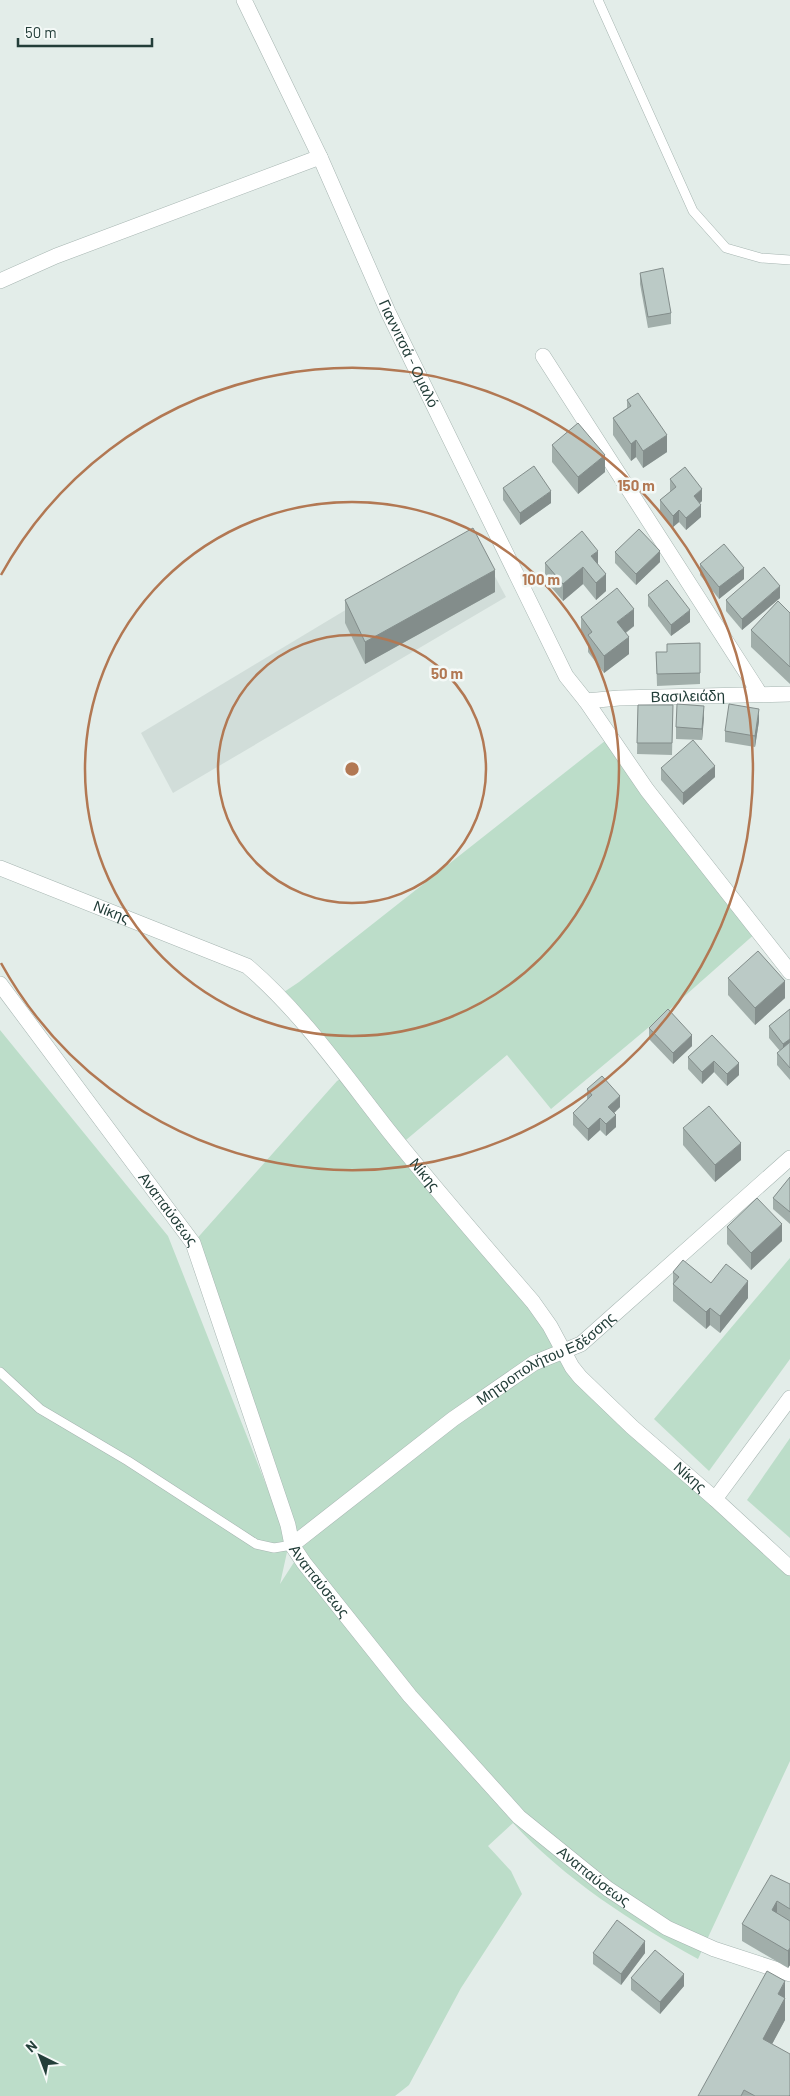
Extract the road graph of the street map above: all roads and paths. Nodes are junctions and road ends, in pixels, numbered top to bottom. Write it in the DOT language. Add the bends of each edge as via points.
graph roads {
  1 [pos="244,0"];
  2 [pos="598,0"];
  3 [pos="320,157"];
  4 [pos="790,260"];
  5 [pos="0,281"];
  6 [pos="543,356"];
  7 [pos="760,694"];
  8 [pos="790,694"];
  9 [pos="586,701"];
  10 [pos="0,868"];
  11 [pos="788,968"];
  12 [pos="0,984"];
  13 [pos="790,1158"];
  14 [pos="564,1352"];
  15 [pos="0,1372"];
  16 [pos="790,1398"];
  17 [pos="715,1499"];
  18 [pos="292,1545"];
  19 [pos="790,1568"];
  20 [pos="790,1974"];
  1 -- 3 [label="street, Γιαννιτσά - Ομαλό"];
  2 -- 4 [label="lane" via="693,211 726,248 761,258"];
  3 -- 5 [label="street" via="56,256"];
  3 -- 9 [label="street, Γιαννιτσά - Ομαλό" via="388,312 543,631 566,676"];
  6 -- 7 [label="street"];
  7 -- 8 [label="street, Βασιλειάδη"];
  7 -- 9 [label="street, Βασιλειάδη"];
  9 -- 11 [label="street, Γιαννιτσά - Ομαλό" via="654,798"];
  10 -- 14 [label="street, Νίκης" via="246,966 262,979 319,1042 400,1145 533,1302"];
  12 -- 18 [label="street, Αναπαύσεως" via="193,1243"];
  13 -- 14 [label="street, Μητροπολήτου Εδέσσης" via="581,1344"];
  14 -- 17 [label="street, Νίκης" via="580,1377 597,1394"];
  14 -- 18 [label="street, Μητροπολήτου Εδέσσης" via="534,1363 453,1419"];
  15 -- 18 [label="lane" via="40,1409 128,1460 256,1544 274,1548"];
  16 -- 17 [label="street"];
  17 -- 19 [label="street, Νίκης"];
  18 -- 20 [label="street, Αναπαύσεως" via="410,1696 519,1817 608,1889 667,1928 714,1949"];
}
